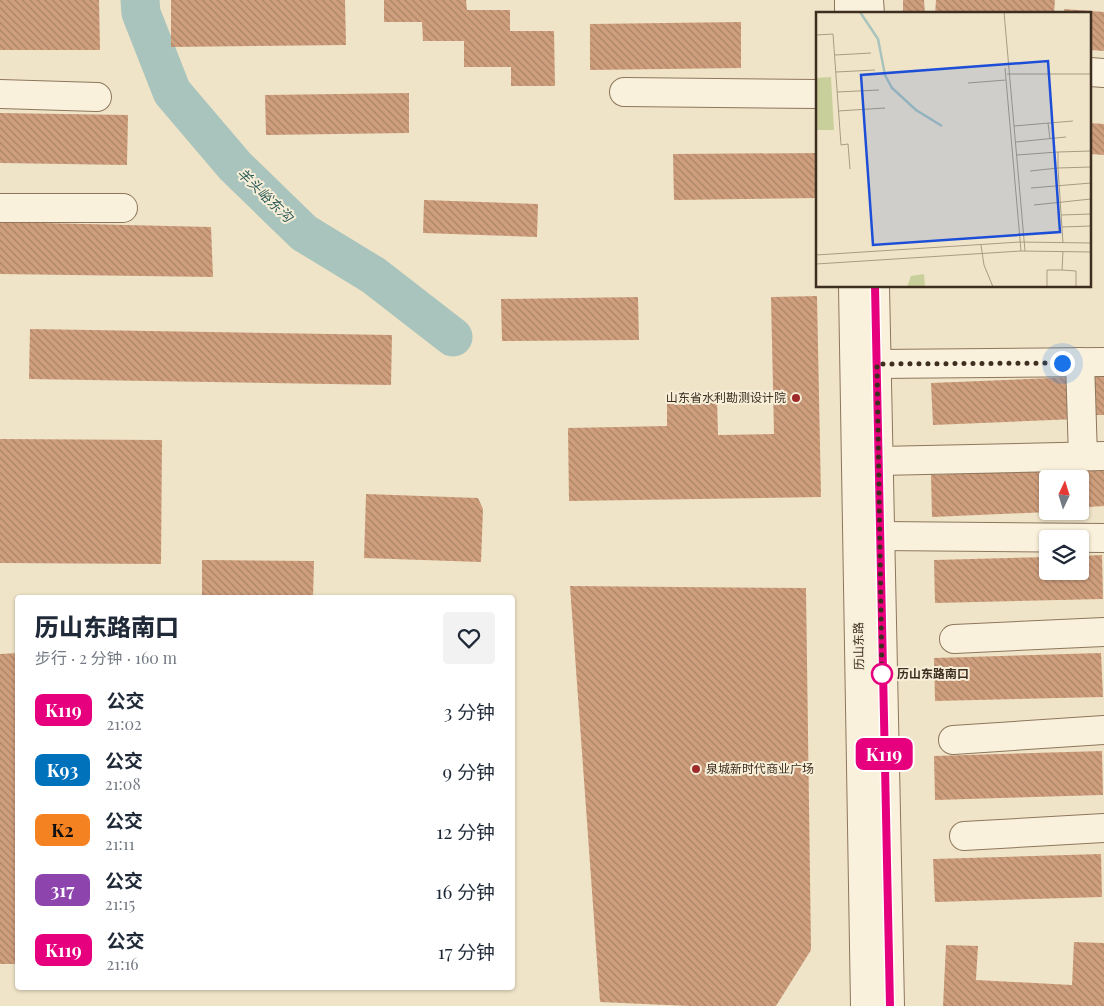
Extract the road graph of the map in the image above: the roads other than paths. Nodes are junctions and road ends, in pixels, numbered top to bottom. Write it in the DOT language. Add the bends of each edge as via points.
graph roads {
  1 [pos="624,92"];
  2 [pos="0,94"];
  3 [pos="816,94"];
  4 [pos="97,97"];
  5 [pos="0,208"];
  6 [pos="123,208"];
  7 [pos="853,288"];
  8 [pos="875,288"];
  9 [pos="1092,362"];
  10 [pos="877,364"];
  11 [pos="1094,457"];
  12 [pos="879,461"];
  13 [pos="881,536"];
  14 [pos="1104,538"];
  15 [pos="1104,632"];
  16 [pos="954,639"];
  17 [pos="1104,730"];
  18 [pos="953,740"];
  19 [pos="1104,828"];
  20 [pos="964,836"];
  21 [pos="865,1006"];
  22 [pos="890,1006"];
  1 -- 3 [label="street"];
  2 -- 4 [label="street"];
  5 -- 6 [label="street"];
  7 -- 21 [label="street, 历山东路"];
  8 -- 10 [label="street, 历山东路"];
  9 -- 10 [label="street"];
  9 -- 11 [label="street"];
  10 -- 12 [label="street, 历山东路"];
  11 -- 12 [label="street"];
  12 -- 13 [label="street, 历山东路"];
  13 -- 14 [label="street"];
  13 -- 22 [label="street, 历山东路"];
  15 -- 16 [label="street"];
  17 -- 18 [label="street"];
  19 -- 20 [label="street"];
}
